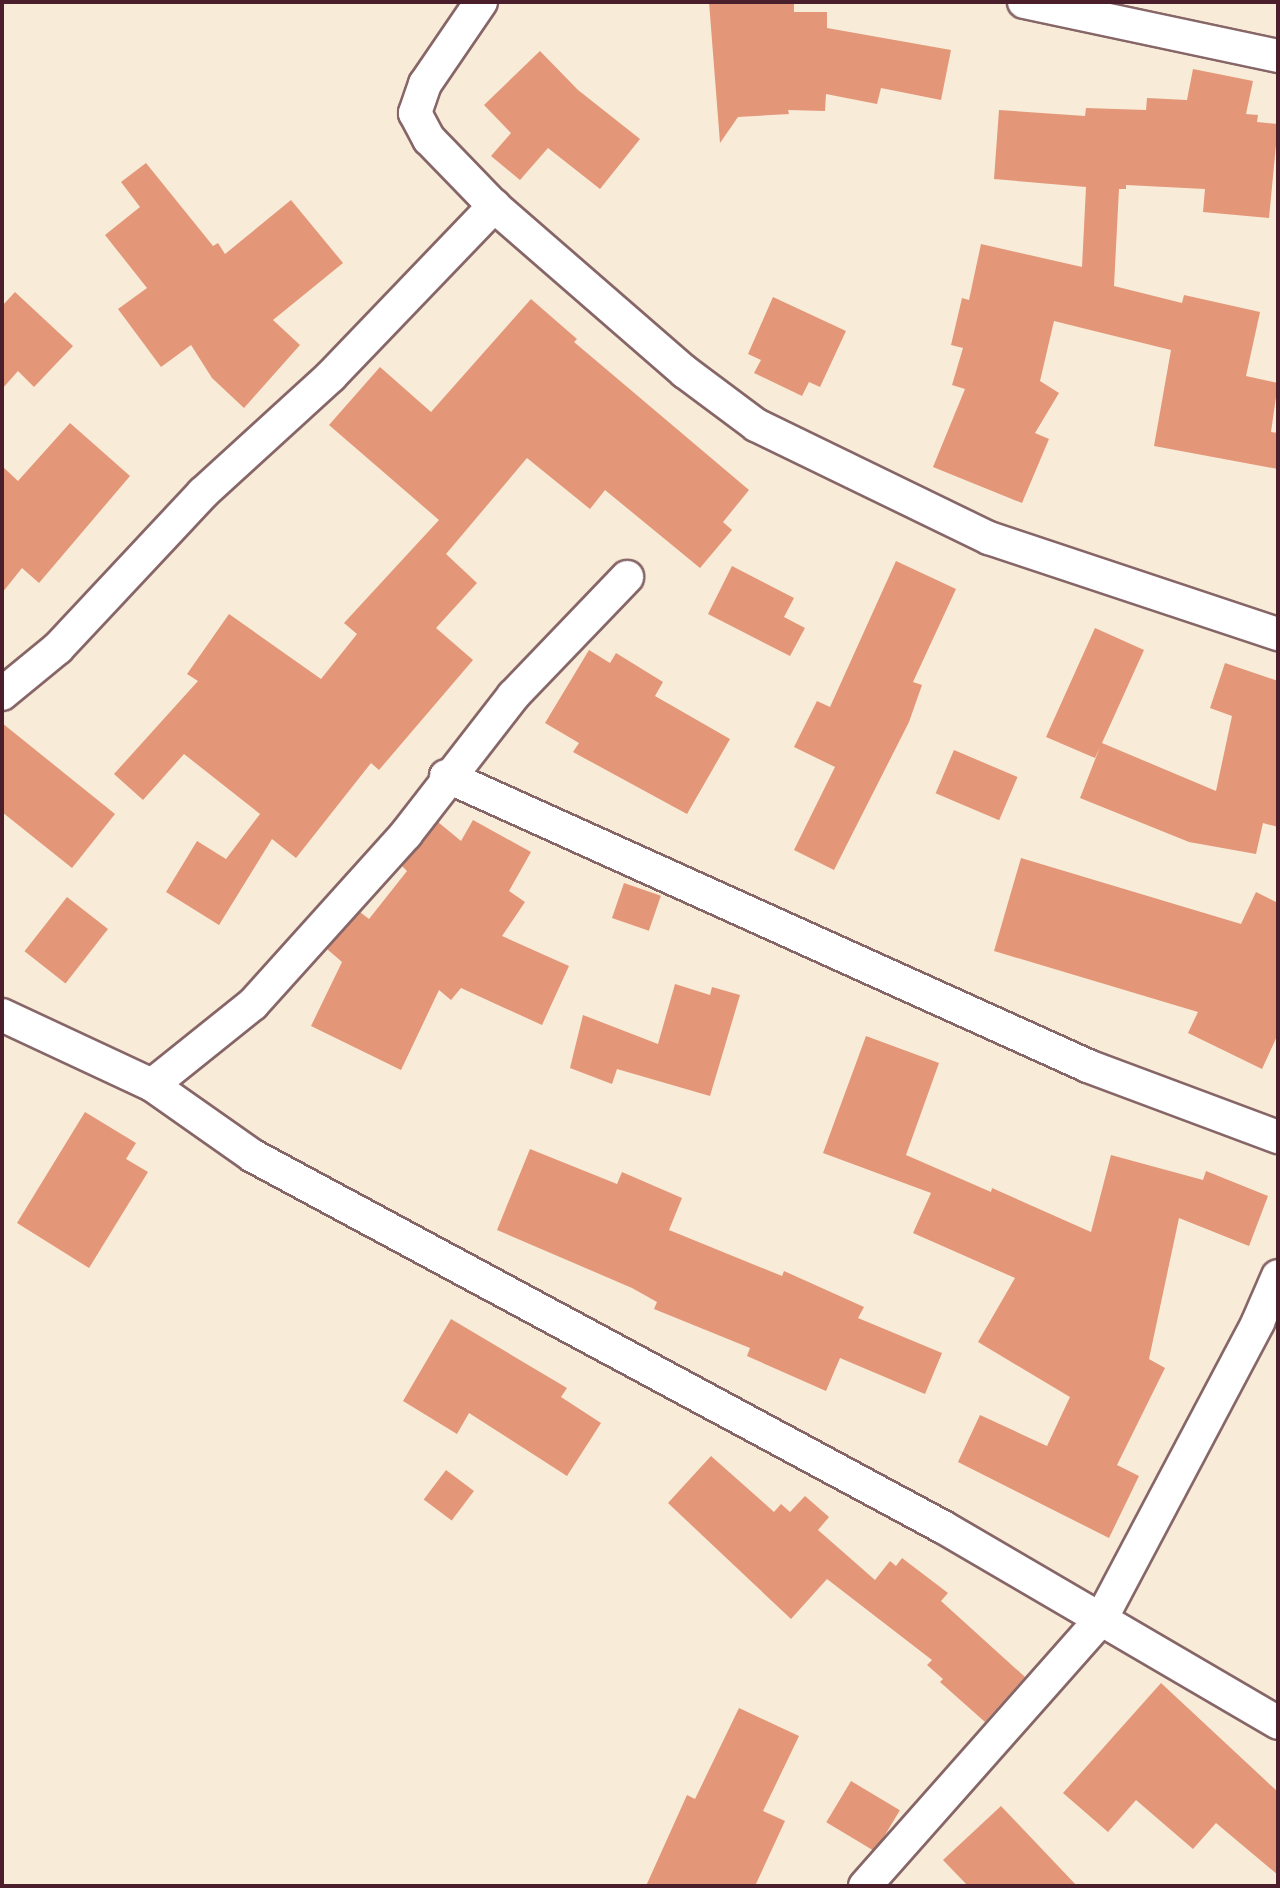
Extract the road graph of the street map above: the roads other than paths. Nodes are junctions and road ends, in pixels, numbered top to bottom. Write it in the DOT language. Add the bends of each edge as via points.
graph roads {
  1 [pos="481,2"];
  2 [pos="1024,2"];
  3 [pos="1278,56"];
  4 [pos="494,206"];
  5 [pos="627,577"];
  6 [pos="1278,634"];
  7 [pos="2,694"];
  8 [pos="446,776"];
  9 [pos="2,1015"];
  10 [pos="152,1085"];
  11 [pos="1278,1138"];
  12 [pos="1278,1276"];
  13 [pos="1101,1619"];
  14 [pos="1278,1723"];
  15 [pos="866,1886"];
  1 -- 4 [label="street" via="425,84 415,113 429,139"];
  2 -- 3 [label="street"];
  4 -- 6 [label="street" via="685,372 755,425 989,538"];
  4 -- 7 [label="street" via="331,376 203,494 58,648"];
  5 -- 8 [label="street" via="513,696"];
  8 -- 10 [label="street" via="406,834 253,1004"];
  8 -- 11 [label="street" via="1088,1066"];
  9 -- 10 [label="street"];
  10 -- 13 [label="street" via="253,1156 943,1527"];
  12 -- 13 [label="street"];
  13 -- 14 [label="street"];
  13 -- 15 [label="street"];
}
